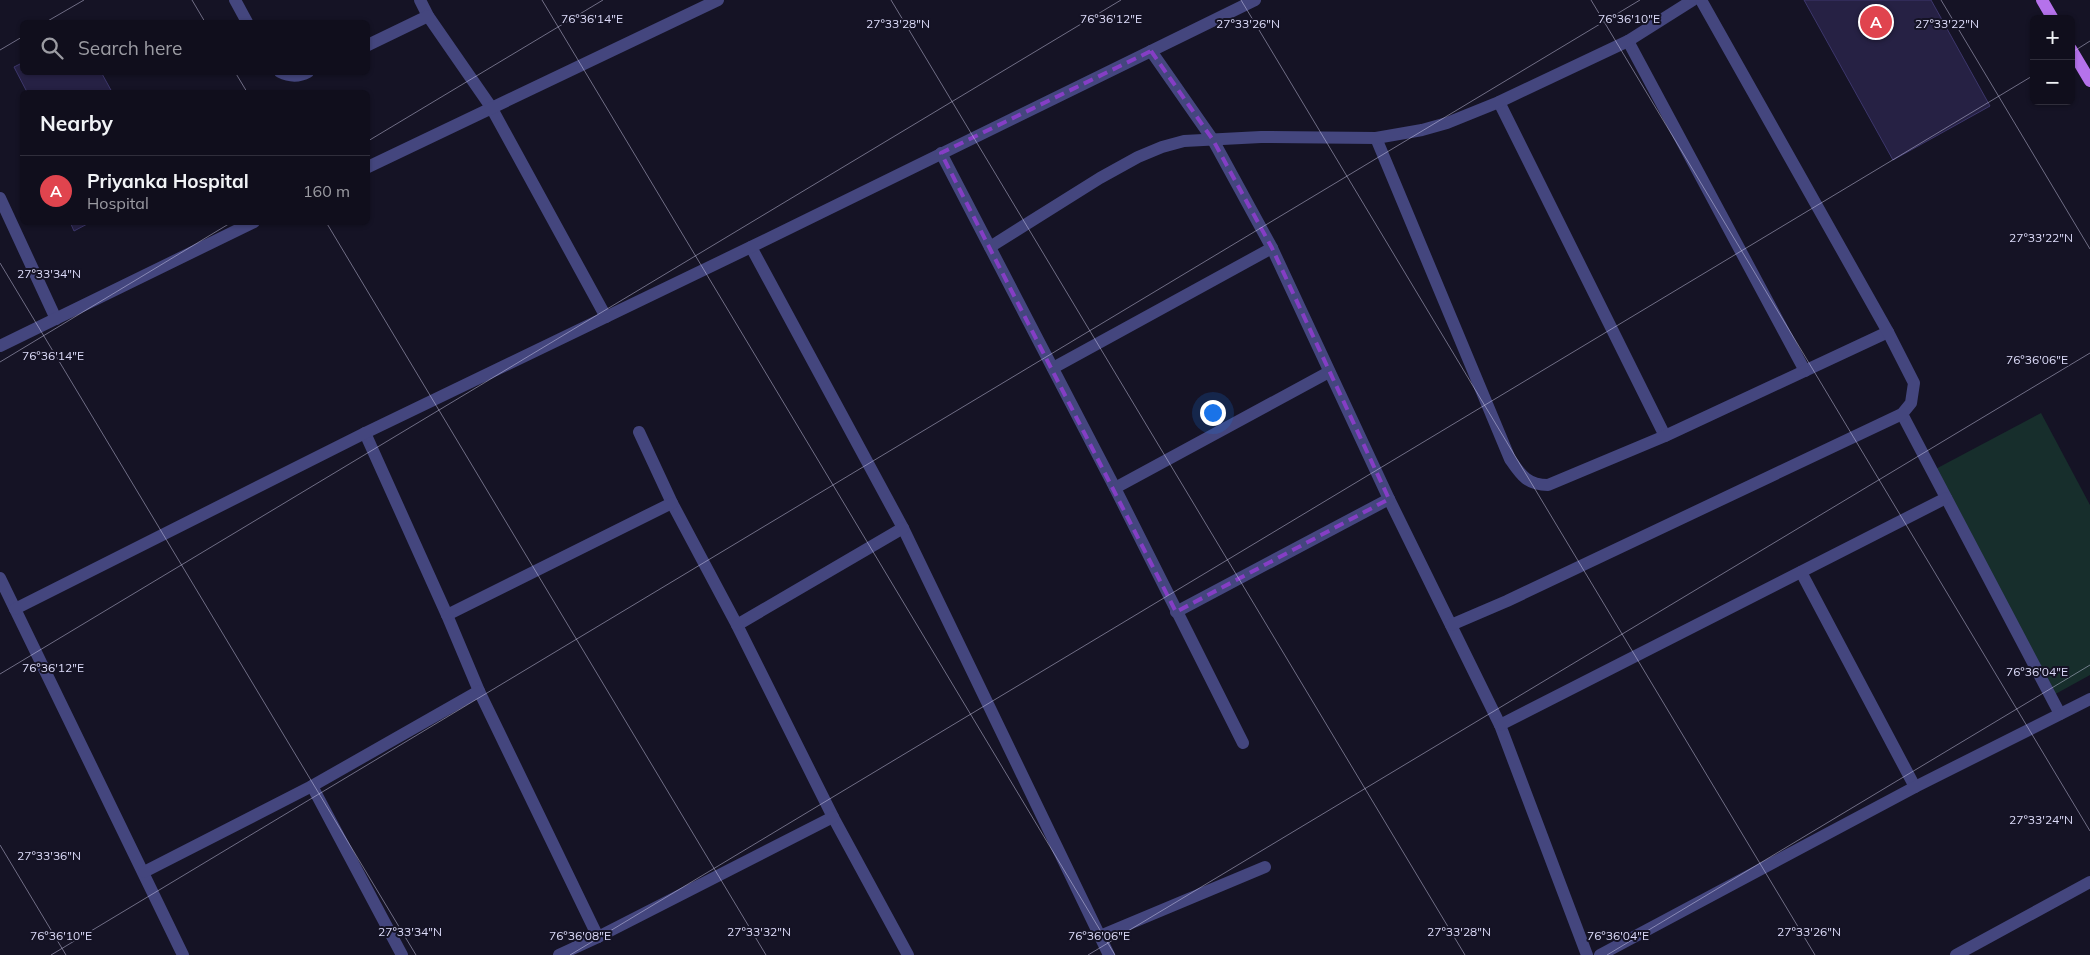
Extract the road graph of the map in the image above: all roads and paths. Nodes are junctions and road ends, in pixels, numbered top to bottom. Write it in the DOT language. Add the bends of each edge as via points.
graph roads {
  1 [pos="235,0"];
  2 [pos="420,0"];
  3 [pos="718,0"];
  4 [pos="1255,0"];
  5 [pos="1693,0"];
  6 [pos="1701,0"];
  7 [pos="2042,0"];
  8 [pos="2051,15"];
  9 [pos="428,16"];
  10 [pos="246,20"];
  11 [pos="1628,41"];
  12 [pos="370,44"];
  13 [pos="1152,50"];
  14 [pos="2075,56"];
  15 [pos="286,75"];
  16 [pos="302,75"];
  17 [pos="2090,81"];
  18 [pos="1499,102"];
  19 [pos="491,107"];
  20 [pos="1376,138"];
  21 [pos="1214,140"];
  22 [pos="941,153"];
  23 [pos="370,166"];
  24 [pos="0,198"];
  25 [pos="248,225"];
  26 [pos="990,246"];
  27 [pos="751,247"];
  28 [pos="1272,248"];
  29 [pos="606,317"];
  30 [pos="56,320"];
  31 [pos="1888,332"];
  32 [pos="0,346"];
  33 [pos="1053,368"];
  34 [pos="1329,372"];
  35 [pos="1805,372"];
  36 [pos="1902,414"];
  37 [pos="640,432"];
  38 [pos="364,433"];
  39 [pos="1665,436"];
  40 [pos="1115,488"];
  41 [pos="1389,498"];
  42 [pos="1946,498"];
  43 [pos="672,502"];
  44 [pos="903,528"];
  45 [pos="1801,572"];
  46 [pos="0,578"];
  47 [pos="15,609"];
  48 [pos="1176,612"];
  49 [pos="447,615"];
  50 [pos="737,625"];
  51 [pos="1451,625"];
  52 [pos="479,692"];
  53 [pos="2090,699"];
  54 [pos="2060,714"];
  55 [pos="1500,725"];
  56 [pos="1243,743"];
  57 [pos="312,786"];
  58 [pos="1915,787"];
  59 [pos="833,817"];
  60 [pos="1265,867"];
  61 [pos="144,872"];
  62 [pos="2090,882"];
  63 [pos="1100,936"];
  64 [pos="598,937"];
  65 [pos="183,955"];
  66 [pos="402,955"];
  67 [pos="559,955"];
  68 [pos="908,955"];
  69 [pos="1109,955"];
  70 [pos="1587,955"];
  71 [pos="1600,955"];
  72 [pos="1956,955"];
  1 -- 10 [label="street"];
  2 -- 9 [label="street"];
  3 -- 19 [label="street"];
  4 -- 13 [label="street"];
  5 -- 11 [label="street"];
  6 -- 31 [label="street"];
  7 -- 8 [label="main road"];
  9 -- 12 [label="street"];
  9 -- 19 [label="street"];
  11 -- 18 [label="street"];
  11 -- 35 [label="street"];
  13 -- 21 [label="street"];
  13 -- 22 [label="street"];
  14 -- 17 [label="main road"];
  15 -- 16 [label="street"];
  18 -- 20 [label="street" via="1447,123"];
  18 -- 39 [label="street"];
  19 -- 23 [label="street"];
  19 -- 29 [label="street"];
  20 -- 21 [label="street" via="1284,136"];
  20 -- 39 [label="street" via="1510,459 1522,476 1536,485 1548,485"];
  21 -- 26 [label="street" via="1184,141 1138,157"];
  21 -- 28 [label="street"];
  22 -- 26 [label="street"];
  22 -- 27 [label="street"];
  24 -- 30 [label="street"];
  25 -- 30 [label="street"];
  26 -- 33 [label="street"];
  27 -- 29 [label="street"];
  27 -- 44 [label="street"];
  28 -- 33 [label="street"];
  28 -- 34 [label="street"];
  29 -- 38 [label="street"];
  30 -- 32 [label="street"];
  31 -- 35 [label="street"];
  31 -- 36 [label="street" via="1914,383 1911,402"];
  33 -- 40 [label="street"];
  34 -- 40 [label="street"];
  34 -- 41 [label="street"];
  35 -- 39 [label="street"];
  36 -- 42 [label="street"];
  36 -- 51 [label="street"];
  37 -- 43 [label="street"];
  38 -- 47 [label="street"];
  38 -- 49 [label="street"];
  40 -- 48 [label="street"];
  41 -- 48 [label="street"];
  41 -- 51 [label="street"];
  42 -- 45 [label="street"];
  42 -- 54 [label="street"];
  43 -- 49 [label="street"];
  43 -- 50 [label="street"];
  44 -- 50 [label="street"];
  44 -- 63 [label="street"];
  45 -- 55 [label="street"];
  45 -- 58 [label="street"];
  46 -- 47 [label="street"];
  47 -- 61 [label="street"];
  48 -- 56 [label="street"];
  49 -- 52 [label="street"];
  50 -- 59 [label="street"];
  51 -- 55 [label="street"];
  52 -- 57 [label="street"];
  52 -- 64 [label="street"];
  53 -- 54 [label="street"];
  54 -- 58 [label="street"];
  55 -- 70 [label="street"];
  57 -- 61 [label="street"];
  57 -- 66 [label="street"];
  58 -- 71 [label="street"];
  59 -- 64 [label="street"];
  59 -- 68 [label="street"];
  60 -- 63 [label="street"];
  61 -- 65 [label="street"];
  62 -- 72 [label="street"];
  63 -- 69 [label="street"];
  64 -- 67 [label="street"];
}
